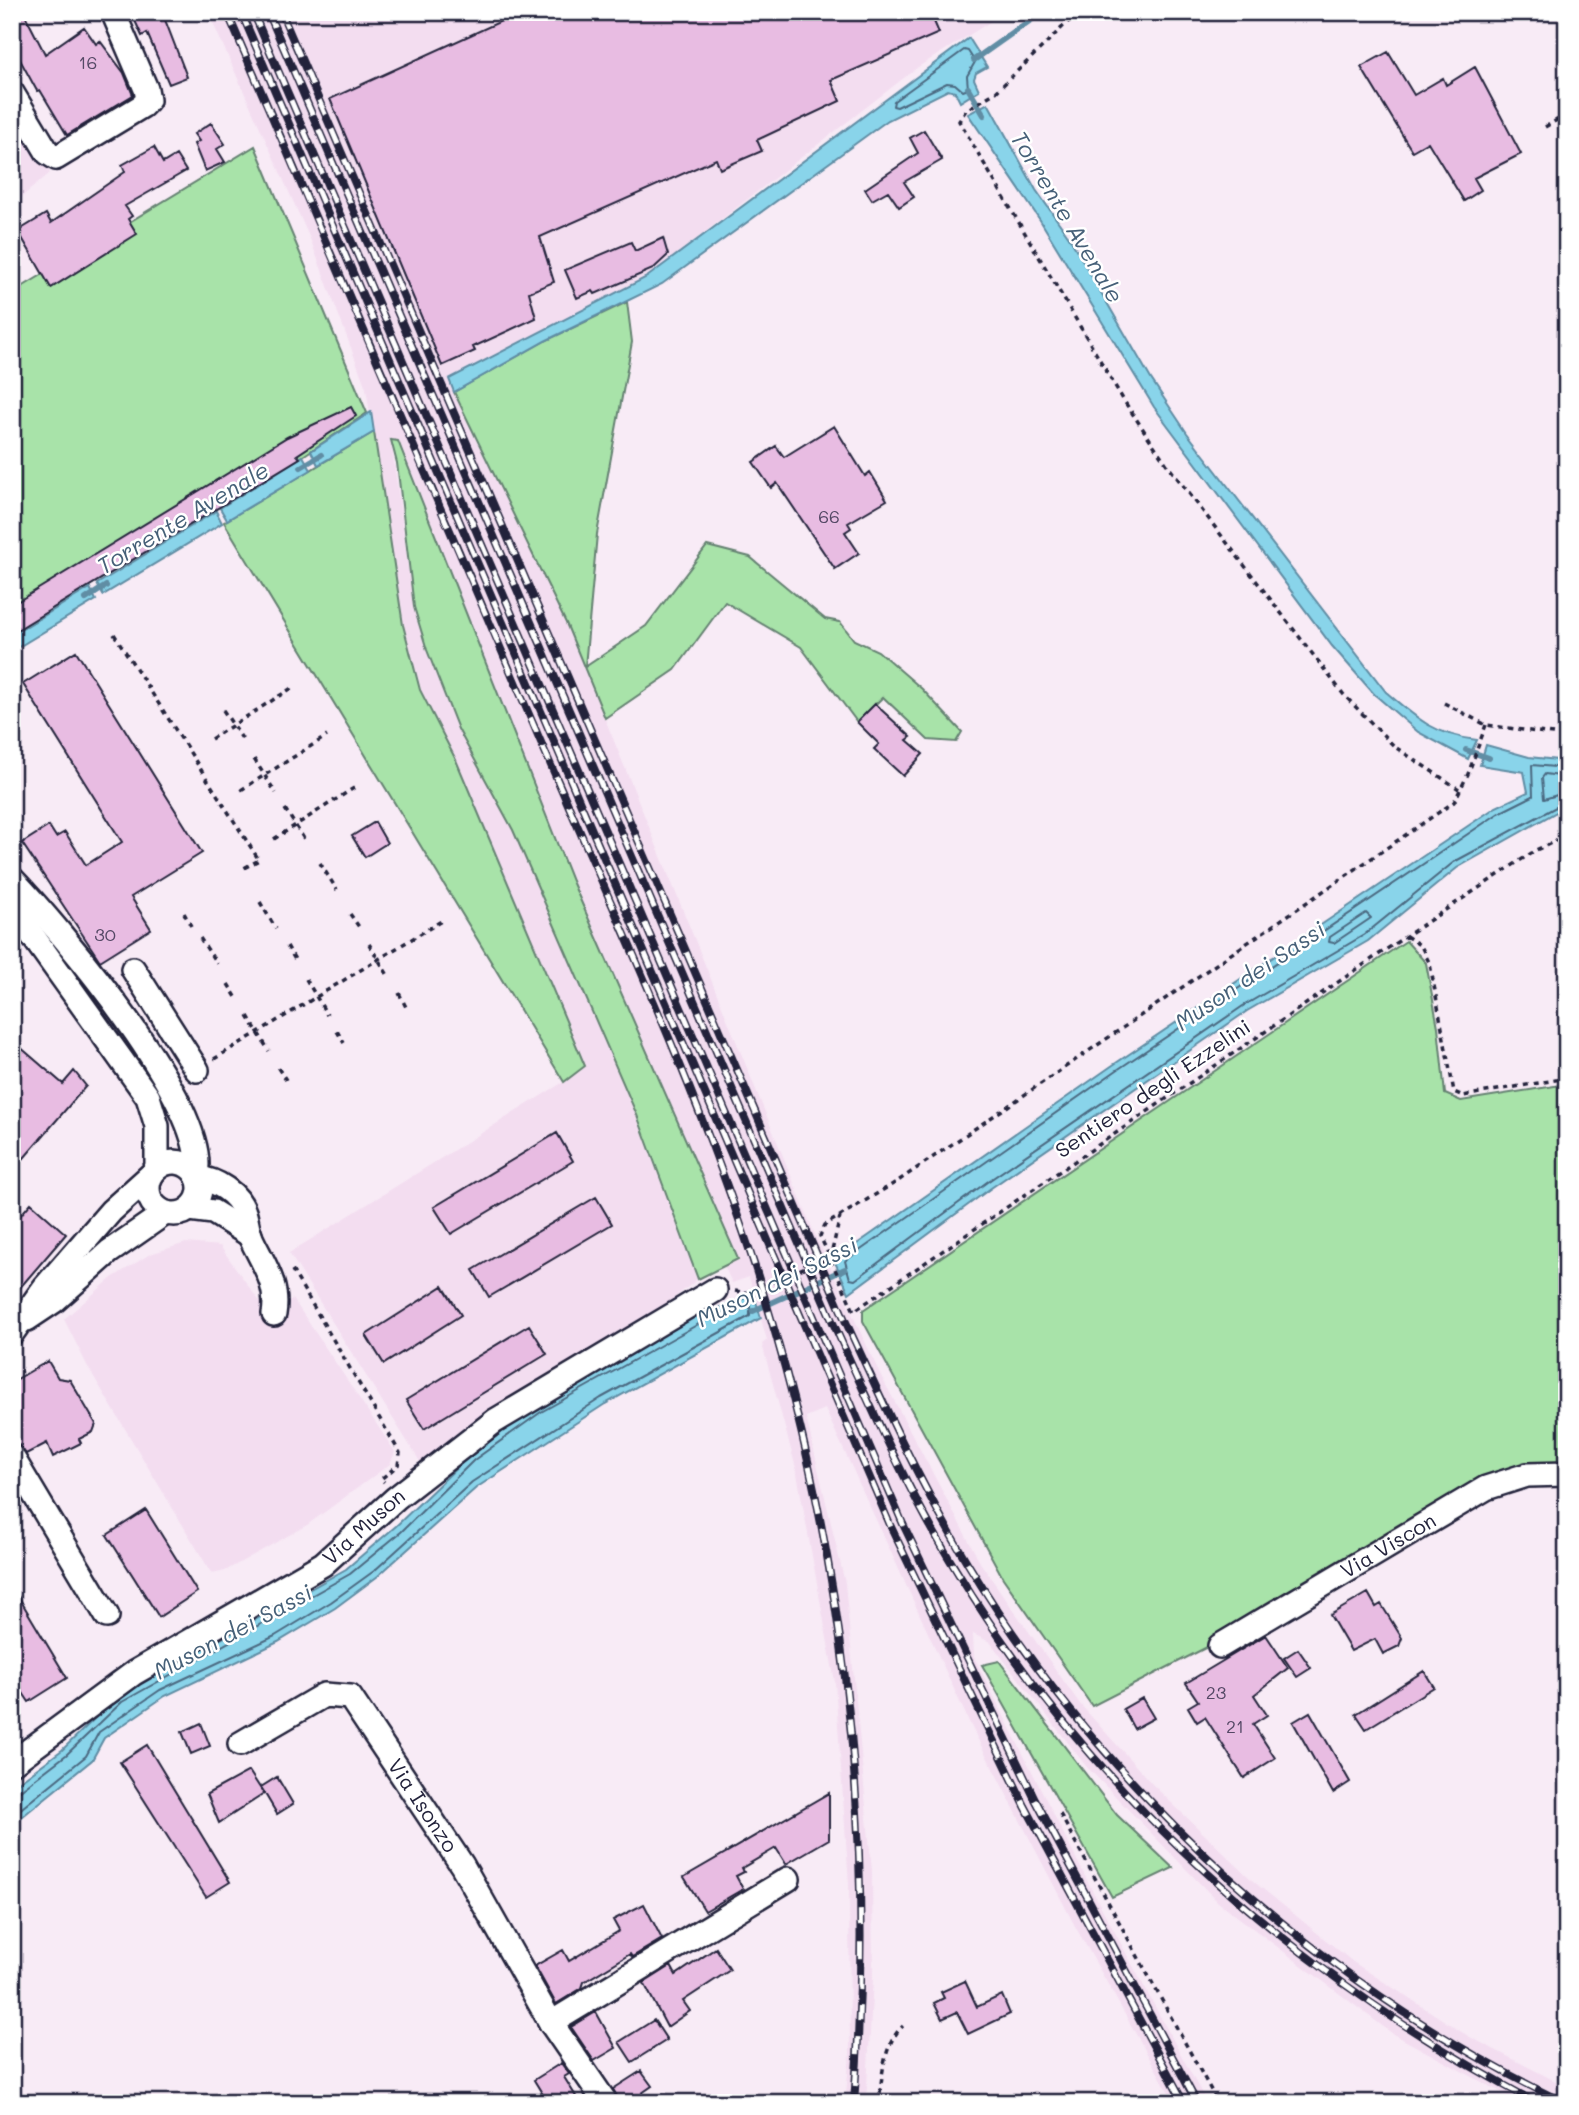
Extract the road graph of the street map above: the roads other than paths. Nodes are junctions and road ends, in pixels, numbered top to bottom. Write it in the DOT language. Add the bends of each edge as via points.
graph roads {
  1 [pos="113,12"];
  2 [pos="12,93"];
  3 [pos="12,879"];
  4 [pos="19,911"];
  5 [pos="133,969"];
  6 [pos="88,1009"];
  7 [pos="165,1020"];
  8 [pos="137,1038"];
  9 [pos="197,1070"];
  10 [pos="156,1122"];
  11 [pos="154,1171"];
  12 [pos="197,1176"];
  13 [pos="190,1209"];
  14 [pos="165,1213"];
  15 [pos="250,1236"];
  16 [pos="715,1290"];
  17 [pos="274,1314"];
  18 [pos="18,1327"];
  19 [pos="12,1457"];
  20 [pos="1567,1474"];
  21 [pos="107,1616"];
  22 [pos="1220,1646"];
  23 [pos="240,1744"];
  24 [pos="12,1763"];
  25 [pos="788,1879"];
  26 [pos="551,2023"];
  27 [pos="606,2103"];
  1 -- 2 [label="street" via="148,100 56,158"];
  3 -- 4 [label="street"];
  4 -- 6 [label="street"];
  4 -- 8 [label="street" via="81,959"];
  5 -- 7 [label="street"];
  6 -- 8 [label="street" via="106,1016 124,1038"];
  6 -- 10 [label="street" via="148,1097"];
  7 -- 8 [label="street"];
  7 -- 9 [label="street"];
  8 -- 10 [label="street" via="132,1050 160,1102"];
  8 -- 12 [label="street" via="188,1121 198,1153"];
  10 -- 11 [label="street"];
  11 -- 12 [label="street" via="179,1162"];
  11 -- 14 [label="street" via="148,1195"];
  11 -- 18 [label="street" via="111,1211 45,1287"];
  12 -- 13 [label="street" via="200,1194"];
  12 -- 15 [label="street" via="222,1186 243,1209"];
  13 -- 14 [label="street"];
  13 -- 15 [label="street" via="213,1212"];
  14 -- 18 [label="street"];
  15 -- 17 [label="street" via="270,1274"];
  16 -- 24 [label="street, Via Muson" via="495,1421 396,1498 323,1564 134,1673"];
  19 -- 21 [label="street"];
  20 -- 22 [label="street, Via Viscon" via="1527,1475 1486,1489"];
  23 -- 26 [label="street, Via Isonzo" via="324,1695 350,1696 462,1865"];
  25 -- 26 [label="street"];
  26 -- 27 [label="street, Via Isonzo"];
}
